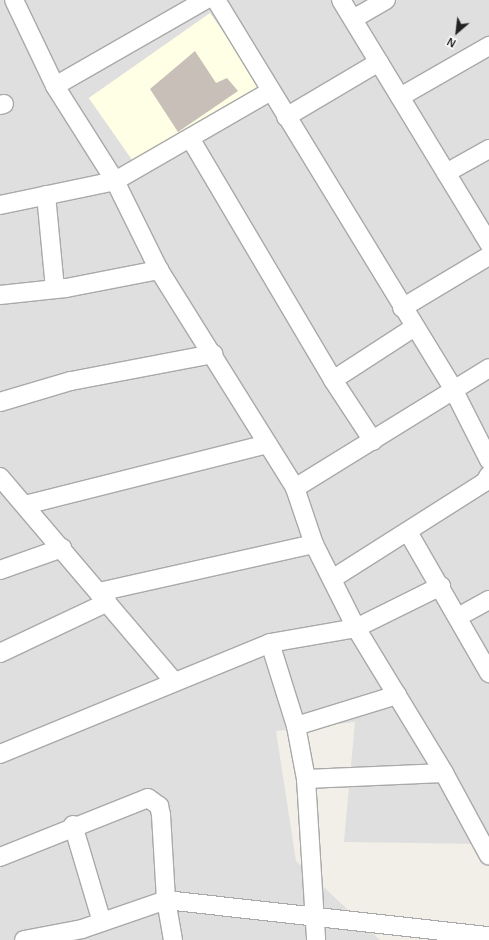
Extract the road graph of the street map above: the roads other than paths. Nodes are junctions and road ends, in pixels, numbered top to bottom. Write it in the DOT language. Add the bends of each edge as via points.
graph roads {
  1 [pos="14,0"];
  2 [pos="205,0"];
  3 [pos="216,0"];
  4 [pos="341,0"];
  5 [pos="386,0"];
  6 [pos="353,20"];
  7 [pos="489,46"];
  8 [pos="378,62"];
  9 [pos="55,86"];
  10 [pos="271,92"];
  11 [pos="400,97"];
  12 [pos="286,117"];
  13 [pos="190,138"];
  14 [pos="489,149"];
  15 [pos="446,173"];
  16 [pos="115,181"];
  17 [pos="46,195"];
  18 [pos="0,205"];
  19 [pos="489,243"];
  20 [pos="489,256"];
  21 [pos="159,270"];
  22 [pos="55,289"];
  23 [pos="0,295"];
  24 [pos="402,308"];
  25 [pos="413,328"];
  26 [pos="213,354"];
  27 [pos="489,368"];
  28 [pos="332,380"];
  29 [pos="452,389"];
  30 [pos="0,402"];
  31 [pos="373,441"];
  32 [pos="267,444"];
  33 [pos="489,460"];
  34 [pos="489,475"];
  35 [pos="3,483"];
  36 [pos="295,488"];
  37 [pos="25,505"];
  38 [pos="408,532"];
  39 [pos="314,544"];
  40 [pos="62,548"];
  41 [pos="0,570"];
  42 [pos="332,579"];
  43 [pos="441,586"];
  44 [pos="103,597"];
  45 [pos="489,600"];
  46 [pos="458,617"];
  47 [pos="356,628"];
  48 [pos="270,643"];
  49 [pos="0,653"];
  50 [pos="489,673"];
  51 [pos="173,680"];
  52 [pos="397,695"];
  53 [pos="296,726"];
  54 [pos="0,754"];
  55 [pos="444,773"];
  56 [pos="306,779"];
  57 [pos="74,825"];
  58 [pos="489,856"];
  59 [pos="0,857"];
  60 [pos="166,900"];
  61 [pos="316,915"];
  62 [pos="102,922"];
  63 [pos="83,935"];
  64 [pos="489,936"];
  65 [pos="24,940"];
  66 [pos="173,940"];
  67 [pos="316,940"];
  1 -- 9 [label="street"];
  2 -- 9 [label="street"];
  3 -- 10 [label="street"];
  4 -- 6 [label="street"];
  5 -- 6 [label="street"];
  6 -- 8 [label="street"];
  7 -- 11 [label="street"];
  8 -- 11 [label="street"];
  8 -- 12 [label="street"];
  9 -- 16 [label="street"];
  10 -- 12 [label="street"];
  10 -- 13 [label="street"];
  11 -- 15 [label="street"];
  12 -- 24 [label="street"];
  13 -- 16 [label="street"];
  13 -- 28 [label="street"];
  14 -- 15 [label="street"];
  15 -- 19 [label="street"];
  16 -- 17 [label="street"];
  16 -- 21 [label="street"];
  17 -- 18 [label="street"];
  17 -- 22 [label="street"];
  20 -- 24 [label="street"];
  21 -- 22 [label="street"];
  21 -- 26 [label="street"];
  22 -- 23 [label="street"];
  24 -- 25 [label="street"];
  25 -- 28 [label="street"];
  25 -- 29 [label="street"];
  26 -- 30 [label="street" via="71,381"];
  26 -- 32 [label="street"];
  27 -- 29 [label="street"];
  28 -- 31 [label="street"];
  29 -- 31 [label="street"];
  29 -- 33 [label="street"];
  31 -- 36 [label="street"];
  32 -- 36 [label="street"];
  32 -- 37 [label="street"];
  34 -- 38 [label="street"];
  35 -- 37 [label="street"];
  36 -- 39 [label="street"];
  37 -- 40 [label="street"];
  38 -- 42 [label="street"];
  38 -- 43 [label="street"];
  39 -- 42 [label="street"];
  39 -- 44 [label="street"];
  40 -- 41 [label="street"];
  40 -- 44 [label="street"];
  42 -- 47 [label="street"];
  43 -- 46 [label="street"];
  43 -- 47 [label="street"];
  44 -- 49 [label="street"];
  44 -- 51 [label="street"];
  45 -- 46 [label="street"];
  46 -- 50 [label="street"];
  47 -- 48 [label="street"];
  47 -- 52 [label="street"];
  48 -- 51 [label="street"];
  48 -- 53 [label="street"];
  51 -- 54 [label="street"];
  52 -- 53 [label="street"];
  52 -- 55 [label="street"];
  53 -- 56 [label="street"];
  55 -- 56 [label="street"];
  55 -- 58 [label="street"];
  56 -- 61 [label="street"];
  57 -- 59 [label="street"];
  57 -- 60 [label="street" via="148,798 154,801 160,815"];
  57 -- 62 [label="street"];
  60 -- 61 [label="street"];
  60 -- 62 [label="street"];
  60 -- 66 [label="street"];
  61 -- 64 [label="street"];
  61 -- 67 [label="street"];
  62 -- 63 [label="street"];
  63 -- 65 [label="street"];
}
